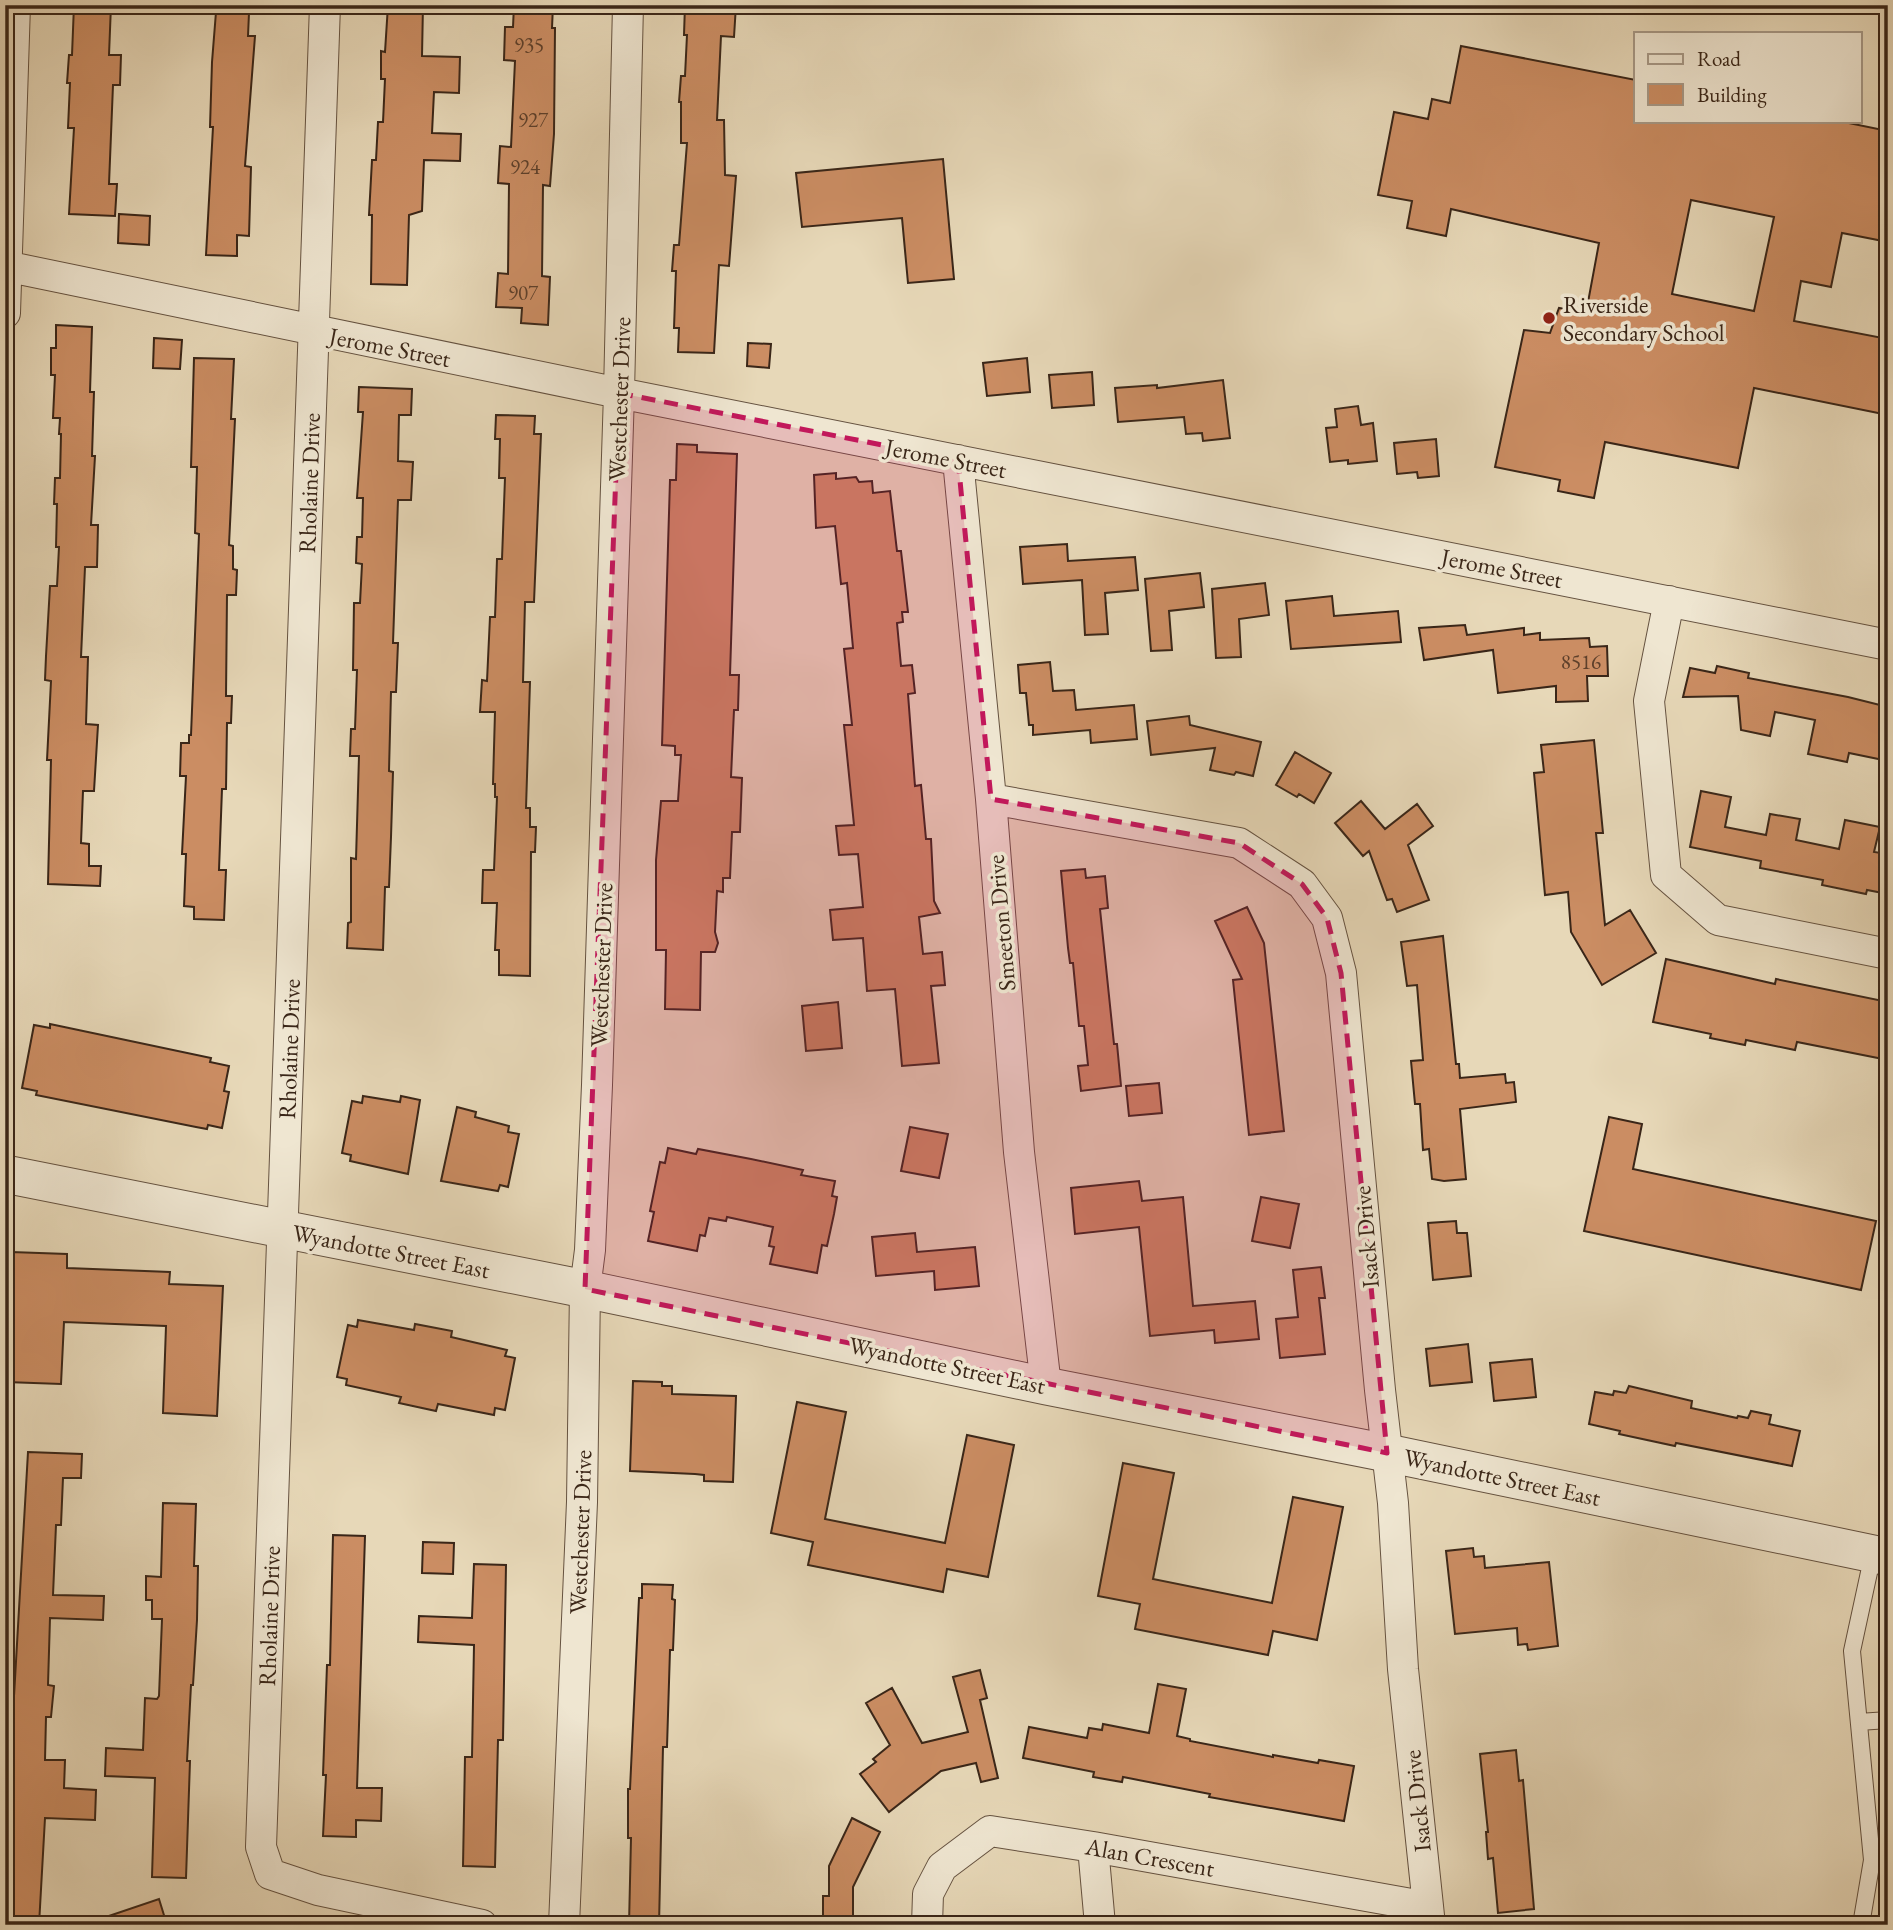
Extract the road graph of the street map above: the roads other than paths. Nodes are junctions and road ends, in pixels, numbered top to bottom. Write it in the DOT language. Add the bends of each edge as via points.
graph roads {
  1 [pos="15,5"];
  2 [pos="325,5"];
  3 [pos="628,5"];
  4 [pos="6,266"];
  5 [pos="5,313"];
  6 [pos="315,332"];
  7 [pos="619,393"];
  8 [pos="958,460"];
  9 [pos="1669,601"];
  10 [pos="1888,645"];
  11 [pos="991,799"];
  12 [pos="1888,954"];
  13 [pos="5,1174"];
  14 [pos="283,1230"];
  15 [pos="585,1289"];
  16 [pos="1046,1386"];
  17 [pos="1387,1453"];
  18 [pos="1880,1555"];
  19 [pos="1888,1720"];
  20 [pos="1859,1722"];
  21 [pos="1093,1847"];
  22 [pos="1429,1916"];
  23 [pos="482,1925"];
  24 [pos="564,1925"];
  25 [pos="927,1925"];
  26 [pos="1100,1925"];
  27 [pos="1861,1925"];
  1 -- 4 [label="street"];
  2 -- 6 [label="street, Rholaine Drive"];
  3 -- 7 [label="street, Westchester Drive"];
  4 -- 5 [label="street"];
  4 -- 6 [label="street, Jerome Street"];
  6 -- 7 [label="street, Jerome Street"];
  6 -- 14 [label="street, Rholaine Drive"];
  7 -- 8 [label="street, Jerome Street"];
  7 -- 15 [label="street, Westchester Drive" via="597,1085"];
  8 -- 9 [label="street, Jerome Street"];
  8 -- 11 [label="street, Smeeton Drive"];
  9 -- 10 [label="street, Jerome Street"];
  9 -- 12 [label="street" via="1649,701 1666,875 1718,920"];
  11 -- 16 [label="street, Smeeton Drive" via="1019,1152"];
  11 -- 17 [label="street, Isack Drive" via="1240,843 1302,884 1327,918 1341,973"];
  13 -- 14 [label="street, Wyandotte Street East"];
  14 -- 15 [label="street, Wyandotte Street East"];
  14 -- 23 [label="street, Rholaine Drive" via="261,1847 270,1874 318,1890"];
  15 -- 16 [label="street, Wyandotte Street East"];
  15 -- 24 [label="street, Westchester Drive" via="582,1502"];
  16 -- 17 [label="street, Wyandotte Street East"];
  17 -- 18 [label="street, Wyandotte Street East"];
  17 -- 22 [label="street, Isack Drive"];
  18 -- 20 [label="lane" via="1852,1651"];
  19 -- 20 [label="lane"];
  20 -- 27 [label="lane" via="1872,1860"];
  21 -- 22 [label="street, Alan Crescent"];
  21 -- 25 [label="street, Alan Crescent" via="990,1831 942,1867 928,1894"];
  21 -- 26 [label="street"];
}
